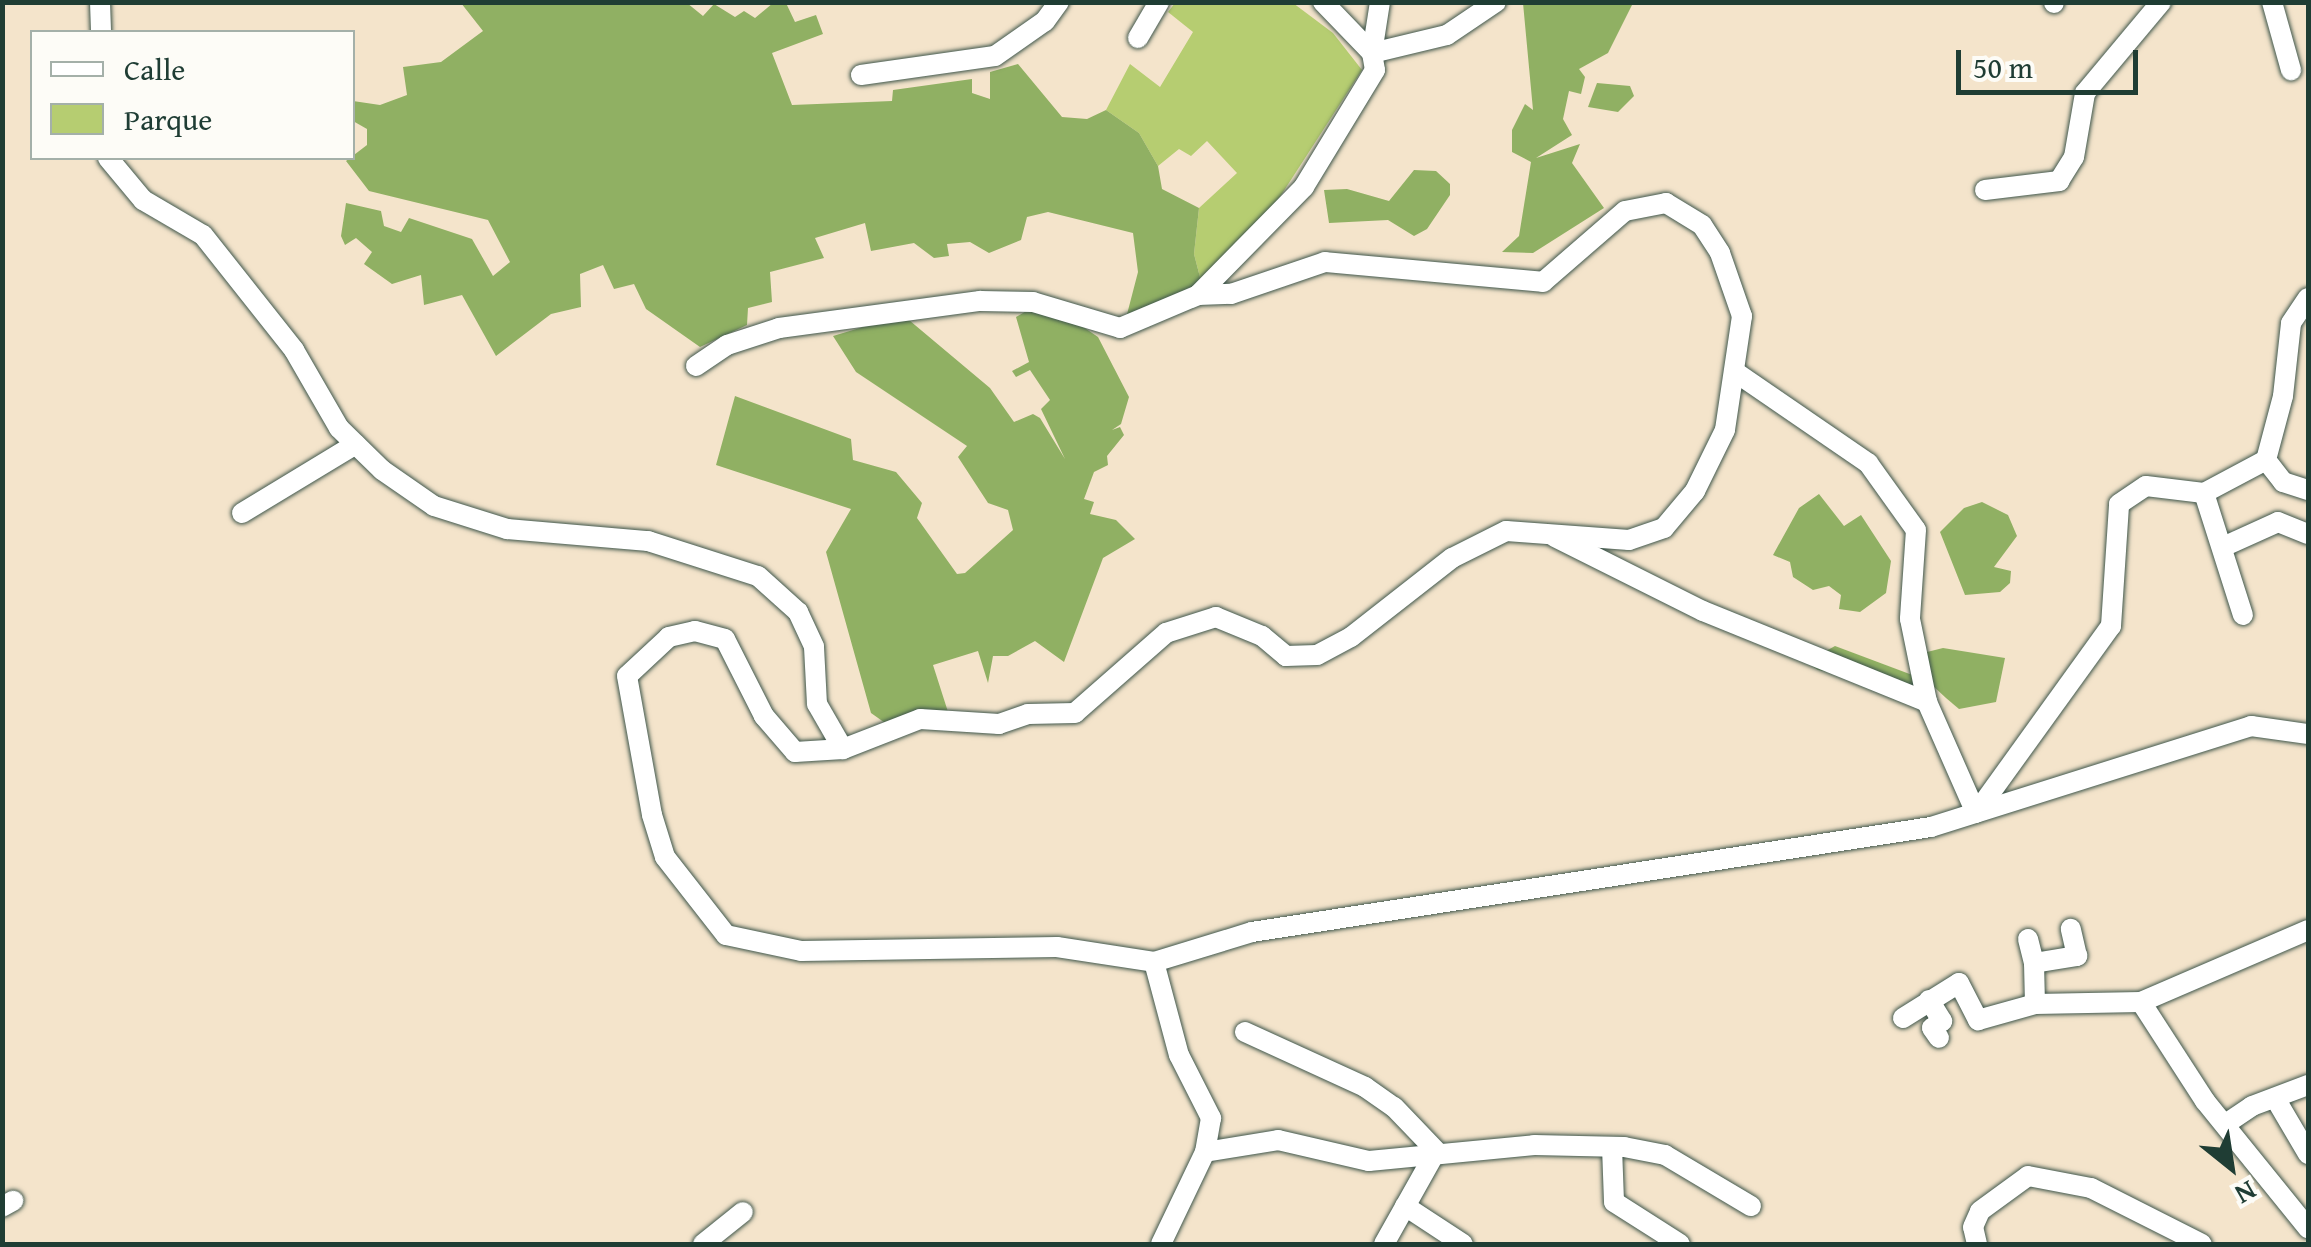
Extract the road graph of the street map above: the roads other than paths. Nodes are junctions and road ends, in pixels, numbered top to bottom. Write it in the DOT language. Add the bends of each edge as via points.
graph roads {
  1 [pos="100,2"];
  2 [pos="1058,2"];
  3 [pos="1158,2"];
  4 [pos="1323,2"];
  5 [pos="1380,2"];
  6 [pos="1496,2"];
  7 [pos="2161,2"];
  8 [pos="2272,2"];
  9 [pos="101,30"];
  10 [pos="1138,38"];
  11 [pos="1372,53"];
  12 [pos="2292,70"];
  13 [pos="861,75"];
  14 [pos="110,160"];
  15 [pos="1985,190"];
  16 [pos="1198,296"];
  17 [pos="2308,298"];
  18 [pos="696,366"];
  19 [pos="1738,374"];
  20 [pos="356,444"];
  21 [pos="2266,460"];
  22 [pos="2308,490"];
  23 [pos="2204,493"];
  24 [pos="242,513"];
  25 [pos="1540,530"];
  26 [pos="2307,530"];
  27 [pos="2225,546"];
  28 [pos="2244,615"];
  29 [pos="1927,702"];
  30 [pos="2308,734"];
  31 [pos="843,749"];
  32 [pos="1976,813"];
  33 [pos="2071,929"];
  34 [pos="2308,930"];
  35 [pos="2028,939"];
  36 [pos="1154,962"];
  37 [pos="2034,963"];
  38 [pos="1929,1000"];
  39 [pos="2141,1002"];
  40 [pos="2034,1004"];
  41 [pos="1903,1018"];
  42 [pos="1246,1032"];
  43 [pos="1939,1038"];
  44 [pos="2308,1085"];
  45 [pos="2275,1098"];
  46 [pos="2227,1123"];
  47 [pos="1612,1147"];
  48 [pos="1205,1152"];
  49 [pos="1437,1154"];
  50 [pos="2308,1154"];
  51 [pos="1406,1206"];
  52 [pos="1751,1206"];
  53 [pos="743,1212"];
  54 [pos="2308,1228"];
  55 [pos="703,1244"];
  56 [pos="1161,1244"];
  57 [pos="1384,1244"];
  58 [pos="1462,1244"];
  59 [pos="1680,1244"];
  60 [pos="1977,1244"];
  61 [pos="2202,1244"];
  1 -- 9 [label="street"];
  2 -- 13 [label="street" via="1044,21 994,56"];
  3 -- 10 [label="street"];
  4 -- 11 [label="street"];
  5 -- 11 [label="street"];
  6 -- 11 [label="street" via="1447,34"];
  7 -- 15 [label="street" via="2085,94 2074,157 2059,181"];
  8 -- 12 [label="street"];
  11 -- 16 [label="street" via="1374,70 1364,94 1304,187"];
  14 -- 20 [label="street" via="143,200 203,236 284,335"];
  16 -- 18 [label="street" via="1120,328 1033,302 980,301 779,328 727,345"];
  16 -- 19 [label="street" via="1231,294 1325,262 1543,282 1625,211 1666,203 1702,225 1720,252 1742,316"];
  17 -- 21 [label="street" via="2291,323 2284,396"];
  19 -- 25 [label="street" via="1725,430 1694,491 1664,528 1629,540"];
  19 -- 29 [label="street" via="1868,464 1916,530 1910,619"];
  20 -- 24 [label="street"];
  20 -- 31 [label="street" via="434,506 507,528 648,540 758,576 798,612 814,647 817,704"];
  21 -- 22 [label="street" via="2283,482"];
  21 -- 23 [label="street"];
  23 -- 27 [label="street"];
  23 -- 32 [label="street" via="2146,486 2119,504 2112,626"];
  25 -- 29 [label="street" via="1702,611"];
  25 -- 31 [label="street" via="1506,532 1452,558 1351,637 1317,655 1286,656 1262,636 1216,617 1166,633 1076,713 1028,714 999,724 920,719"];
  26 -- 27 [label="street" via="2278,522"];
  27 -- 28 [label="street"];
  29 -- 32 [label="street"];
  30 -- 32 [label="street" via="2251,726"];
  31 -- 36 [label="street" via="795,752 764,716 725,639 696,631 669,637 627,676 665,857 726,935 801,951 1056,947"];
  32 -- 36 [label="street" via="1746,860 1252,932"];
  33 -- 37 [label="street" via="2077,956"];
  34 -- 39 [label="street"];
  35 -- 37 [label="street"];
  36 -- 48 [label="street" via="1174,1039 1211,1118"];
  37 -- 40 [label="street"];
  38 -- 40 [label="street" via="1959,983 1978,1020"];
  38 -- 41 [label="street"];
  38 -- 43 [label="street" via="1942,1021 1932,1028"];
  39 -- 40 [label="street"];
  39 -- 46 [label="street" via="2204,1101"];
  42 -- 49 [label="street" via="1365,1087 1394,1107"];
  44 -- 45 [label="street"];
  45 -- 46 [label="street"];
  45 -- 50 [label="street"];
  46 -- 54 [label="street"];
  47 -- 49 [label="street" via="1534,1145"];
  47 -- 52 [label="street" via="1665,1155"];
  47 -- 59 [label="street" via="1614,1202"];
  48 -- 49 [label="street" via="1278,1140 1369,1161"];
  48 -- 56 [label="street"];
  49 -- 51 [label="street"];
  51 -- 57 [label="street"];
  51 -- 58 [label="street"];
  53 -- 55 [label="street"];
  60 -- 61 [label="street" via="1973,1228 1980,1210 2028,1176 2091,1188"];
}
